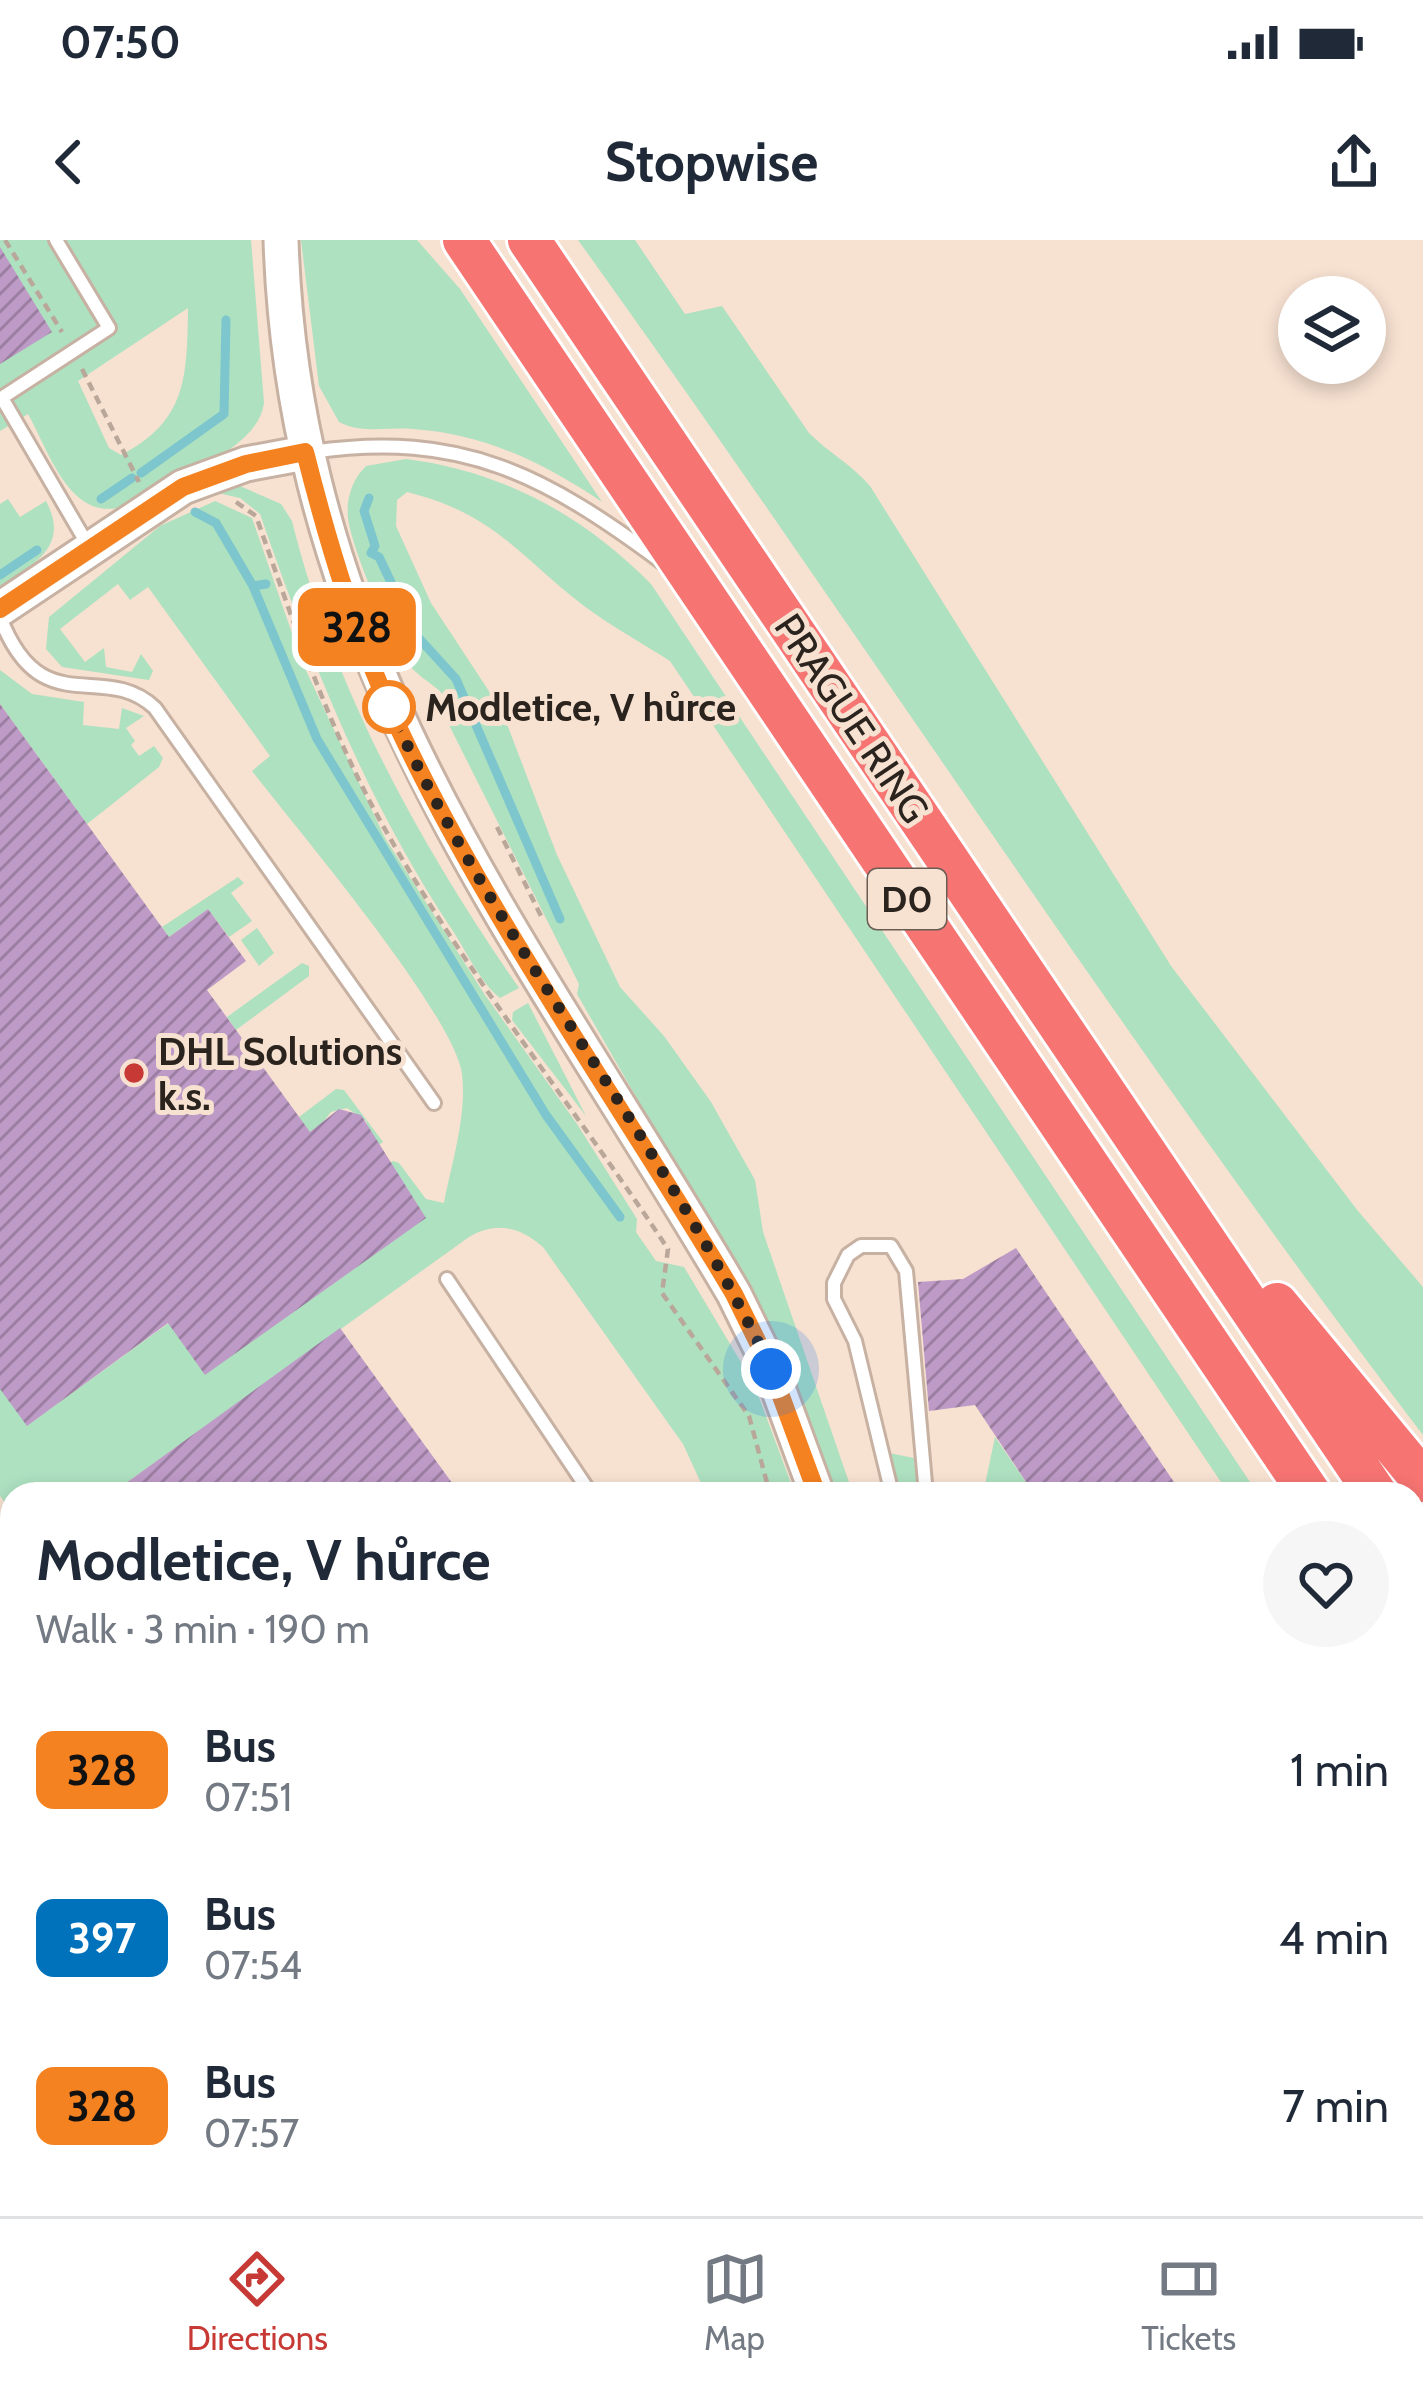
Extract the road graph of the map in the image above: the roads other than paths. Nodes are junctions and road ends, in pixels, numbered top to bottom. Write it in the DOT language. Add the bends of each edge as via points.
graph roads {
  1 [pos="56,240"];
  2 [pos="281,240"];
  3 [pos="464,240"];
  4 [pos="529,240"];
  5 [pos="1,398"];
  6 [pos="305,452"];
  7 [pos="89,548"];
  8 [pos="694,586"];
  9 [pos="0,612"];
  10 [pos="434,1103"];
  11 [pos="1140,1143"];
  12 [pos="447,1279"];
  13 [pos="1423,1481"];
  14 [pos="583,1482"];
  15 [pos="813,1482"];
  16 [pos="889,1482"];
  17 [pos="925,1482"];
  18 [pos="1302,1482"];
  19 [pos="1368,1482"];
  1 -- 5 [label="lane" via="109,328"];
  2 -- 6 [label="main road"];
  3 -- 8 [label="highway, PRAGUE RING / D0"];
  4 -- 11 [label="highway, PRAGUE RING / D0"];
  5 -- 7 [label="lane"];
  6 -- 7 [label="main road" via="209,475"];
  6 -- 8 [label="lane" via="412,445 476,455 572,501"];
  6 -- 15 [label="main road" via="349,605 398,727 459,843 734,1294"];
  7 -- 9 [label="main road"];
  8 -- 18 [label="highway, PRAGUE RING / D0"];
  9 -- 10 [label="lane" via="43,679 140,697 155,709"];
  11 -- 13 [label="highway"];
  11 -- 19 [label="highway, PRAGUE RING / D0"];
  12 -- 14 [label="lane"];
  16 -- 17 [label="lane" via="855,1341 834,1299 840,1266 877,1243 891,1246 906,1270"];
}
